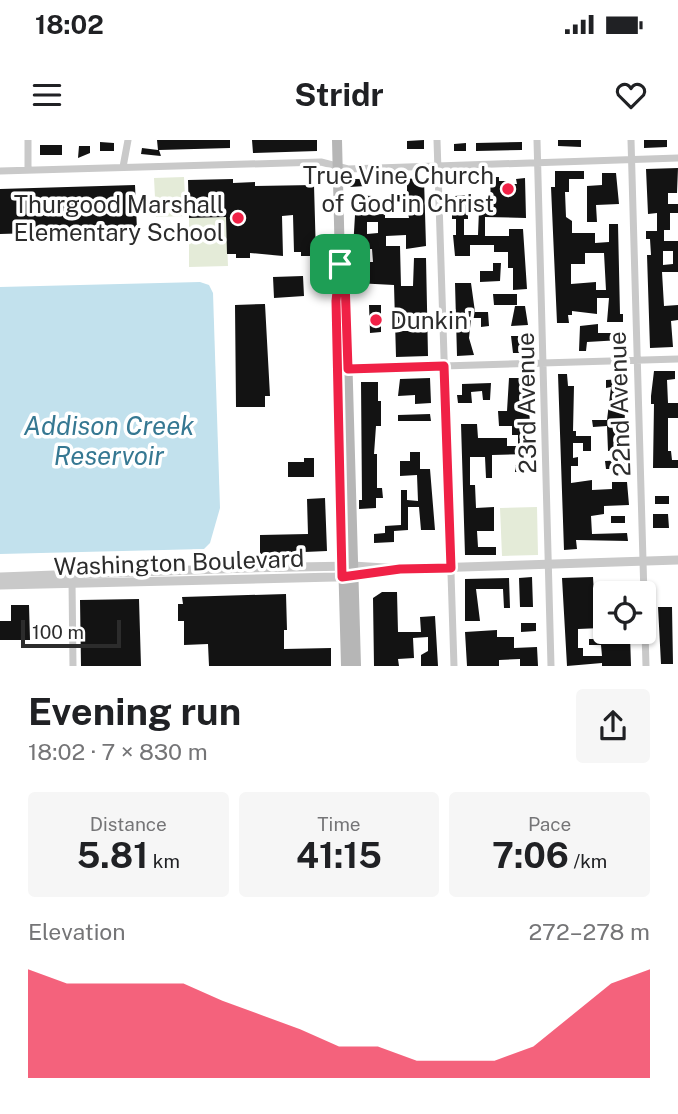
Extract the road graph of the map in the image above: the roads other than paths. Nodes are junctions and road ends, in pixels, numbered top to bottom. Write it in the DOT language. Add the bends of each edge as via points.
graph roads {
  1 [pos="28,140"];
  2 [pos="128,140"];
  3 [pos="337,140"];
  4 [pos="437,140"];
  5 [pos="537,140"];
  6 [pos="631,140"];
  7 [pos="678,158"];
  8 [pos="631,159"];
  9 [pos="538,163"];
  10 [pos="338,166"];
  11 [pos="438,166"];
  12 [pos="123,167"];
  13 [pos="0,170"];
  14 [pos="28,170"];
  15 [pos="678,359"];
  16 [pos="637,360"];
  17 [pos="544,363"];
  18 [pos="444,366"];
  19 [pos="343,369"];
  20 [pos="678,560"];
  21 [pos="643,561"];
  22 [pos="549,564"];
  23 [pos="451,568"];
  24 [pos="348,571"];
  25 [pos="72,573"];
  26 [pos="0,577"];
  27 [pos="0,585"];
  28 [pos="72,585"];
  29 [pos="74,666"];
  30 [pos="346,666"];
  31 [pos="356,666"];
  32 [pos="454,666"];
  33 [pos="551,666"];
  34 [pos="646,666"];
  1 -- 14 [label="street"];
  2 -- 12 [label="street"];
  3 -- 10 [label="main road"];
  4 -- 11 [label="street"];
  5 -- 9 [label="street, 23rd Avenue"];
  6 -- 8 [label="street, 22nd Avenue"];
  7 -- 8 [label="street"];
  8 -- 9 [label="street"];
  8 -- 16 [label="street, 22nd Avenue"];
  9 -- 11 [label="street"];
  9 -- 17 [label="street, 23rd Avenue"];
  10 -- 11 [label="street"];
  10 -- 12 [label="street" via="321,162"];
  10 -- 19 [label="main road" via="340,264 336,279"];
  11 -- 18 [label="street"];
  12 -- 14 [label="street"];
  13 -- 14 [label="street"];
  15 -- 16 [label="street"];
  16 -- 17 [label="street"];
  16 -- 21 [label="street, 22nd Avenue"];
  17 -- 18 [label="street"];
  17 -- 22 [label="street, 23rd Avenue"];
  18 -- 19 [label="street"];
  18 -- 23 [label="street"];
  19 -- 24 [label="main road"];
  20 -- 21 [label="street, Washington Boulevard"];
  21 -- 22 [label="street, Washington Boulevard"];
  21 -- 34 [label="street, 22nd Avenue"];
  22 -- 23 [label="street, Washington Boulevard"];
  22 -- 33 [label="street, 23rd Avenue"];
  23 -- 24 [label="street, Washington Boulevard"];
  23 -- 32 [label="street"];
  24 -- 25 [label="street, Washington Boulevard"];
  24 -- 28 [label="street, Washington Boulevard"];
  24 -- 30 [label="main road"];
  24 -- 31 [label="main road"];
  25 -- 26 [label="street, Washington Boulevard"];
  25 -- 28 [label="street"];
  27 -- 28 [label="street, Washington Boulevard"];
  28 -- 29 [label="street"];
}
